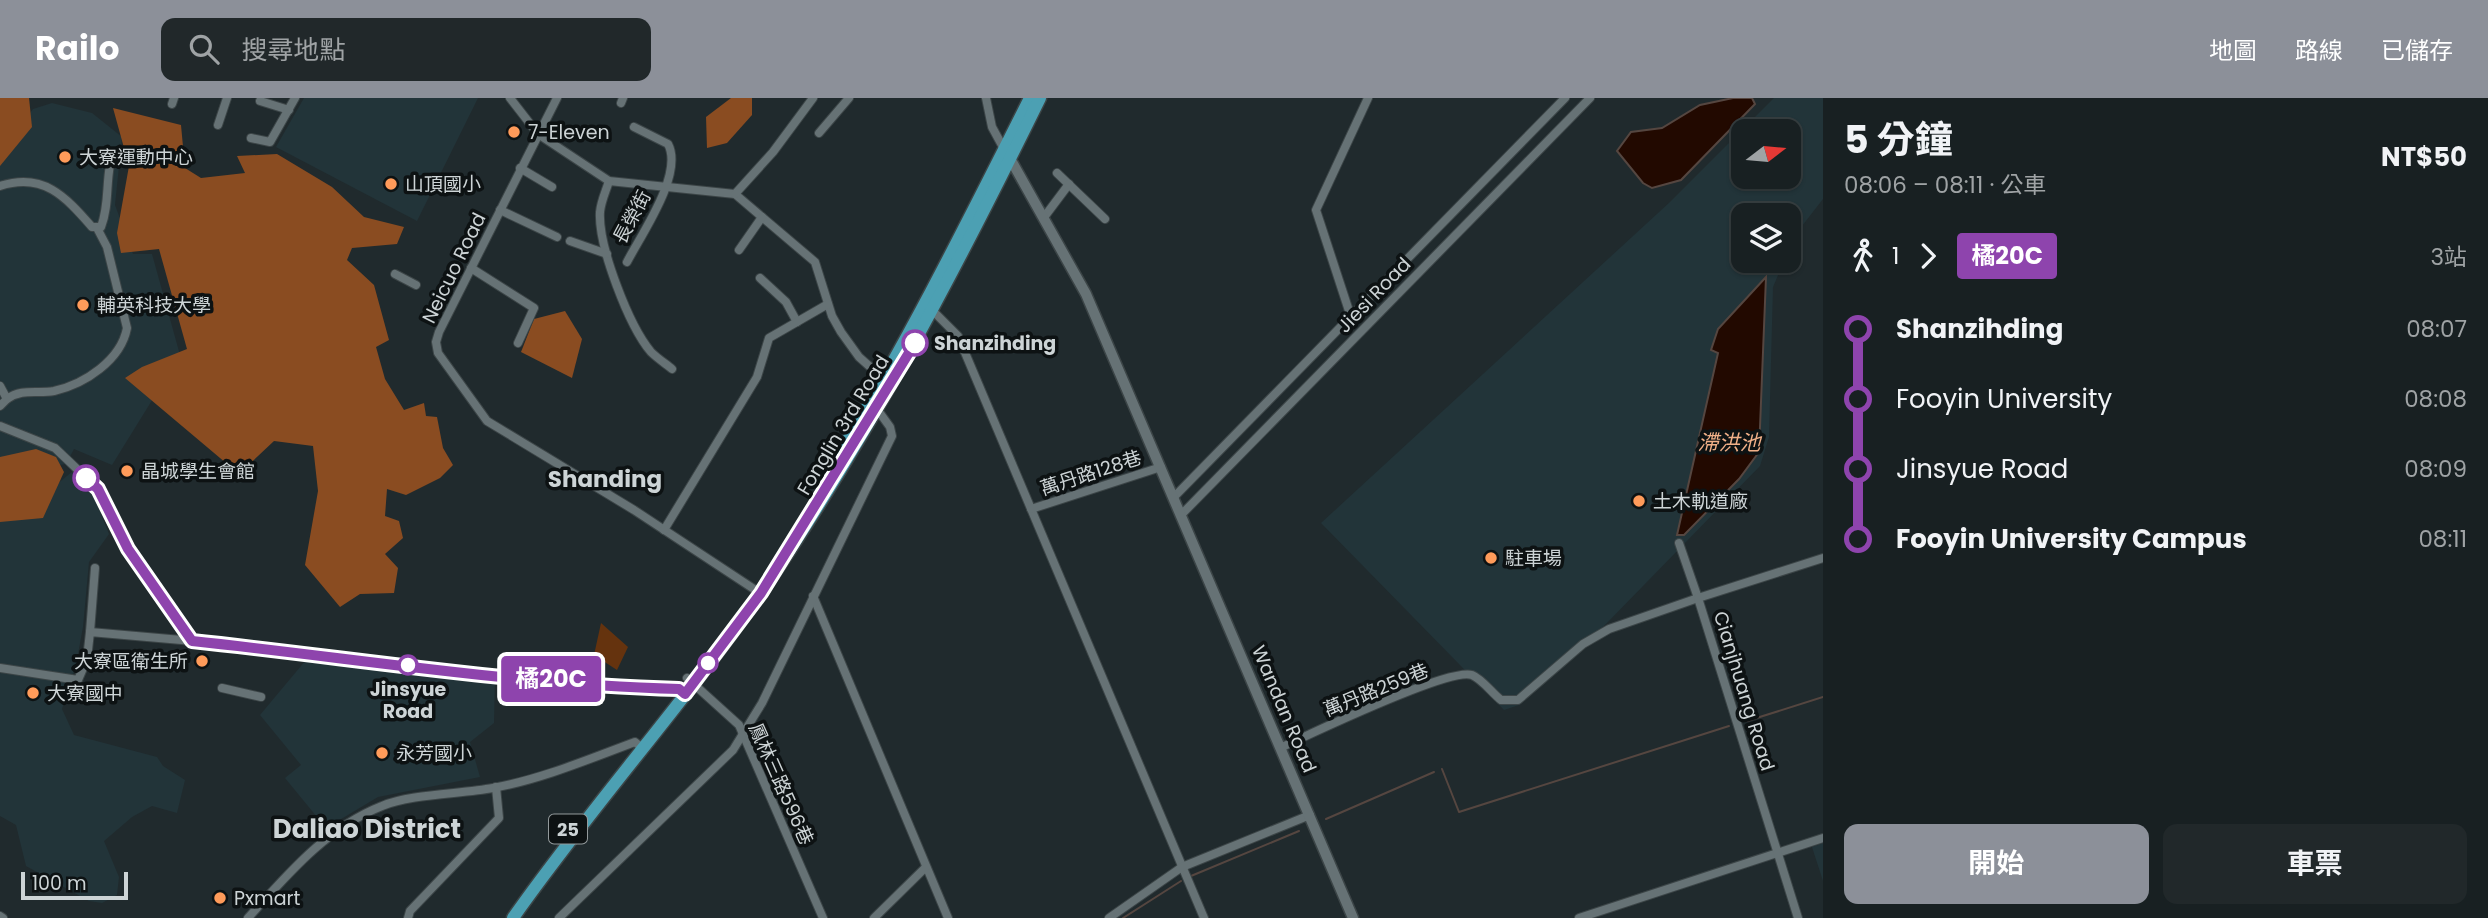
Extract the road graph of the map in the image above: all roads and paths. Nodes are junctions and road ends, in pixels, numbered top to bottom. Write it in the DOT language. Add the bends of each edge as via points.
graph roads {
  1 [pos="227,98"];
  2 [pos="295,98"];
  3 [pos="510,98"];
  4 [pos="557,98"];
  5 [pos="813,98"];
  6 [pos="849,98"];
  7 [pos="986,98"];
  8 [pos="1030,98"];
  9 [pos="1040,98"];
  10 [pos="1368,98"];
  11 [pos="1565,98"];
  12 [pos="1586,99"];
  13 [pos="260,101"];
  14 [pos="289,110"];
  15 [pos="218,125"];
  16 [pos="634,127"];
  17 [pos="819,133"];
  18 [pos="538,134"];
  19 [pos="251,138"];
  20 [pos="1007,153"];
  21 [pos="110,165"];
  22 [pos="520,168"];
  23 [pos="1057,173"];
  24 [pos="609,181"];
  25 [pos="1069,184"];
  26 [pos="0,186"];
  27 [pos="552,187"];
  28 [pos="666,187"];
  29 [pos="735,194"];
  30 [pos="500,209"];
  31 [pos="762,216"];
  32 [pos="1045,216"];
  33 [pos="1105,219"];
  34 [pos="97,228"];
  35 [pos="557,237"];
  36 [pos="570,241"];
  37 [pos="738,250"];
  38 [pos="607,254"];
  39 [pos="626,262"];
  40 [pos="471,268"];
  41 [pos="395,274"];
  42 [pos="760,278"];
  43 [pos="416,285"];
  44 [pos="828,304"];
  45 [pos="933,311"];
  46 [pos="1350,317"];
  47 [pos="797,322"];
  48 [pos="518,343"];
  49 [pos="672,369"];
  50 [pos="887,382"];
  51 [pos="0,386"];
  52 [pos="3,403"];
  53 [pos="877,409"];
  54 [pos="0,426"];
  55 [pos="1161,467"];
  56 [pos="1174,497"];
  57 [pos="1031,509"];
  58 [pos="1181,515"];
  59 [pos="664,530"];
  60 [pos="1679,543"];
  61 [pos="1823,558"];
  62 [pos="95,568"];
  63 [pos="757,591"];
  64 [pos="813,596"];
  65 [pos="1698,598"];
  66 [pos="90,632"];
  67 [pos="192,641"];
  68 [pos="0,668"];
  69 [pos="686,686"];
  70 [pos="222,688"];
  71 [pos="261,697"];
  72 [pos="743,734"];
  73 [pos="638,745"];
  74 [pos="1282,747"];
  75 [pos="496,787"];
  76 [pos="1310,815"];
  77 [pos="1823,838"];
  78 [pos="1778,852"];
  79 [pos="926,867"];
  80 [pos="1182,867"];
  81 [pos="248,918"];
  82 [pos="408,918"];
  83 [pos="504,918"];
  84 [pos="513,918"];
  85 [pos="559,918"];
  86 [pos="823,918"];
  87 [pos="874,918"];
  88 [pos="948,918"];
  89 [pos="1109,918"];
  90 [pos="1204,918"];
  91 [pos="1353,918"];
  92 [pos="1579,918"];
  93 [pos="1798,918"];
  1 -- 15 [label="street"];
  2 -- 14 [label="street"];
  3 -- 18 [label="street"];
  4 -- 18 [label="street, Neicuo Road"];
  5 -- 29 [label="street" via="774,152"];
  6 -- 17 [label="street"];
  7 -- 20 [label="street" via="994,133"];
  8 -- 20 [label="main road, Fonglin 3rd Road / 25"];
  9 -- 20 [label="main road, Fonglin 3rd Road / 25"];
  10 -- 46 [label="street" via="1316,210"];
  11 -- 46 [label="street, Jiesi Road"];
  12 -- 58 [label="street, Jiesi Road"];
  13 -- 14 [label="street"];
  14 -- 19 [label="street" via="270,142"];
  16 -- 28 [label="street" via="670,147"];
  18 -- 22 [label="street, Neicuo Road"];
  18 -- 24 [label="street"];
  20 -- 32 [label="street"];
  20 -- 45 [label="main road, Fonglin 3rd Road / 25"];
  20 -- 50 [label="main road, Fonglin 3rd Road / 25"];
  21 -- 34 [label="street" via="105,191 108,209"];
  22 -- 27 [label="street"];
  22 -- 30 [label="street, Neicuo Road"];
  23 -- 25 [label="street"];
  24 -- 28 [label="street"];
  24 -- 38 [label="street" via="600,215"];
  25 -- 32 [label="street"];
  25 -- 33 [label="street"];
  26 -- 34 [label="street" via="20,180 43,186 65,197"];
  28 -- 29 [label="street"];
  28 -- 39 [label="street, 長榮街"];
  29 -- 31 [label="street"];
  30 -- 35 [label="street"];
  30 -- 40 [label="street, Neicuo Road"];
  31 -- 37 [label="street"];
  31 -- 44 [label="street" via="815,262"];
  32 -- 55 [label="street" via="1086,294"];
  34 -- 52 [label="street" via="107,247 127,328 125,339 115,356 78,382 52,391 15,393"];
  36 -- 38 [label="street"];
  38 -- 49 [label="street" via="627,314 652,353"];
  40 -- 48 [label="street" via="534,308"];
  40 -- 59 [label="street, Neicuo Road" via="436,342 438,353 483,416"];
  41 -- 43 [label="street"];
  42 -- 47 [label="street" via="786,302"];
  44 -- 47 [label="street"];
  44 -- 50 [label="street" via="859,357"];
  45 -- 50 [label="main road, Fonglin 3rd Road / 25"];
  45 -- 57 [label="street" via="958,336"];
  46 -- 56 [label="street, Jiesi Road"];
  47 -- 59 [label="street" via="769,338 757,377"];
  50 -- 53 [label="main road, Fonglin 3rd Road / 25"];
  50 -- 63 [label="main road, Fonglin 3rd Road / 25"];
  51 -- 52 [label="street"];
  53 -- 63 [label="main road, Fonglin 3rd Road / 25"];
  53 -- 64 [label="street" via="892,436"];
  54 -- 67 [label="street" via="55,448 98,489 128,549"];
  55 -- 56 [label="street"];
  55 -- 57 [label="street, 萬丹路128巷"];
  56 -- 58 [label="street, Wandan Road"];
  57 -- 80 [label="street"];
  58 -- 74 [label="street, Wandan Road"];
  59 -- 63 [label="street, Neicuo Road"];
  60 -- 65 [label="street"];
  61 -- 65 [label="street, Cianjhuang Road"];
  62 -- 66 [label="street"];
  63 -- 69 [label="main road, Fonglin 3rd Road / 25"];
  64 -- 72 [label="street"];
  64 -- 79 [label="street"];
  65 -- 74 [label="street, 萬丹路259巷" via="1600,634 1518,700 1501,699 1475,677 1463,676 1410,690"];
  65 -- 78 [label="street, Cianjhuang Road"];
  66 -- 67 [label="street"];
  66 -- 68 [label="street" via="87,659 78,680"];
  67 -- 69 [label="street" via="625,687"];
  69 -- 72 [label="street, 鳳林三路596巷" via="739,725"];
  69 -- 73 [label="main road, 25"];
  70 -- 71 [label="street"];
  72 -- 85 [label="street" via="733,750"];
  72 -- 86 [label="street, 鳳林三路596巷"];
  73 -- 75 [label="street"];
  73 -- 83 [label="main road, 25"];
  73 -- 84 [label="main road, 25"];
  74 -- 76 [label="street, Wandan Road"];
  75 -- 81 [label="street" via="383,805 348,823 302,858"];
  75 -- 82 [label="street" via="499,818"];
  76 -- 80 [label="street"];
  76 -- 91 [label="street, Wandan Road"];
  77 -- 78 [label="street"];
  78 -- 92 [label="street"];
  78 -- 93 [label="street, Cianjhuang Road"];
  79 -- 87 [label="street"];
  79 -- 88 [label="street"];
  80 -- 89 [label="street"];
  80 -- 90 [label="street"];
}
